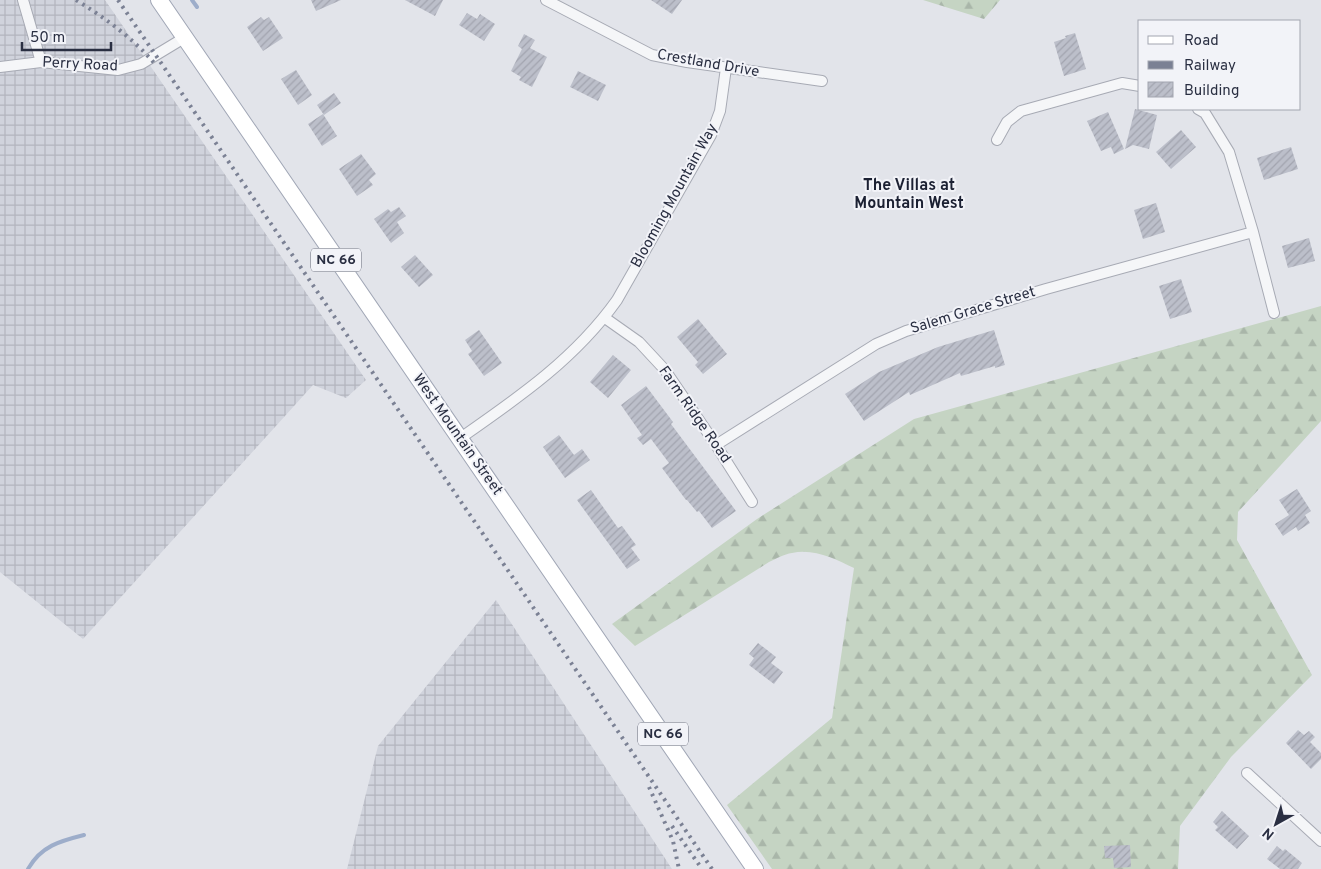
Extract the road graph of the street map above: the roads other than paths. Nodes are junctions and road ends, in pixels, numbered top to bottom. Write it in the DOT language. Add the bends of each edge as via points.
graph roads {
  1 [pos="23,0"];
  2 [pos="159,0"];
  3 [pos="546,0"];
  4 [pos="184,38"];
  5 [pos="42,62"];
  6 [pos="0,67"];
  7 [pos="726,68"];
  8 [pos="822,81"];
  9 [pos="1138,86"];
  10 [pos="1200,110"];
  11 [pos="996,140"];
  12 [pos="1253,232"];
  13 [pos="1274,313"];
  14 [pos="604,318"];
  15 [pos="459,439"];
  16 [pos="716,445"];
  17 [pos="752,502"];
  18 [pos="1247,773"];
  19 [pos="1321,841"];
  20 [pos="755,869"];
  1 -- 5 [label="street"];
  2 -- 4 [label="main road, West Mountain Street / NC 66"];
  3 -- 7 [label="street, Crestland Drive" via="652,55"];
  4 -- 5 [label="street, Perry Road" via="141,64 118,70"];
  4 -- 15 [label="main road, West Mountain Street / NC 66"];
  5 -- 6 [label="street, Perry Road"];
  7 -- 8 [label="street, Crestland Drive"];
  7 -- 14 [label="street, Blooming Mountain Way" via="720,111 711,135"];
  9 -- 11 [label="street" via="1122,83 1021,111 1007,122"];
  10 -- 12 [label="street" via="1205,113 1229,152"];
  12 -- 13 [label="street"];
  12 -- 16 [label="street, Salem Grace Street" via="906,330 876,344"];
  14 -- 15 [label="street, Blooming Mountain Way" via="580,345 533,386"];
  14 -- 16 [label="street, Farm Ridge Road" via="639,342 665,370"];
  15 -- 20 [label="main road, West Mountain Street / NC 66"];
  16 -- 17 [label="street, Farm Ridge Road"];
  18 -- 19 [label="street"];
}
